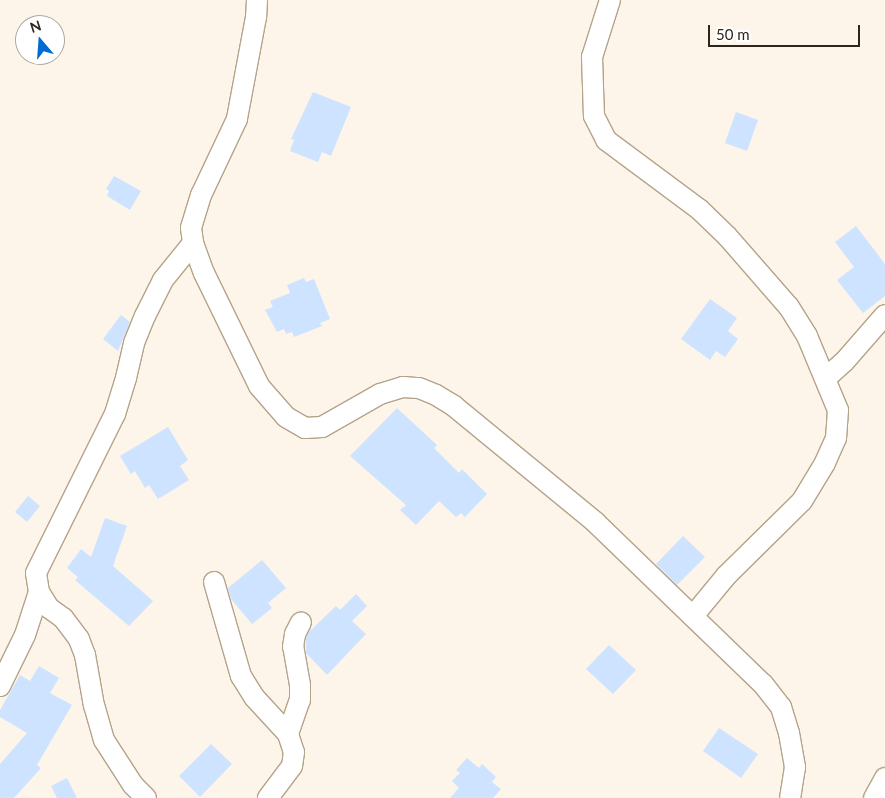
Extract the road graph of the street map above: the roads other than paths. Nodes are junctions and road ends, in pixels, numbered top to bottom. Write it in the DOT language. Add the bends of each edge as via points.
graph roads {
  1 [pos="257,0"];
  2 [pos="610,0"];
  3 [pos="193,243"];
  4 [pos="885,315"];
  5 [pos="826,378"];
  6 [pos="214,582"];
  7 [pos="39,592"];
  8 [pos="693,616"];
  9 [pos="301,622"];
  10 [pos="0,686"];
  11 [pos="288,734"];
  12 [pos="885,778"];
  13 [pos="146,798"];
  14 [pos="268,798"];
  15 [pos="790,798"];
  16 [pos="874,798"];
  1 -- 3 [label="street" via="237,119 194,214 191,228"];
  2 -- 5 [label="street" via="592,57 594,116 606,140 631,161 664,181 727,236 789,307 807,336"];
  3 -- 7 [label="street" via="163,280 145,316 134,343 115,414 36,573"];
  3 -- 8 [label="street" via="204,274 259,386 286,417 305,428 322,427 380,394 419,388 436,394 595,522"];
  4 -- 5 [label="street"];
  5 -- 8 [label="street" via="838,410 836,438 825,464 802,501 726,576"];
  6 -- 11 [label="street" via="241,676"];
  7 -- 10 [label="street" via="26,635"];
  7 -- 13 [label="street" via="49,608 63,618 79,639 104,740 133,785"];
  8 -- 15 [label="street" via="763,684 780,707 795,767"];
  9 -- 11 [label="street" via="293,647 300,700"];
  11 -- 14 [label="street" via="294,752 292,766"];
  12 -- 16 [label="street"];
}
